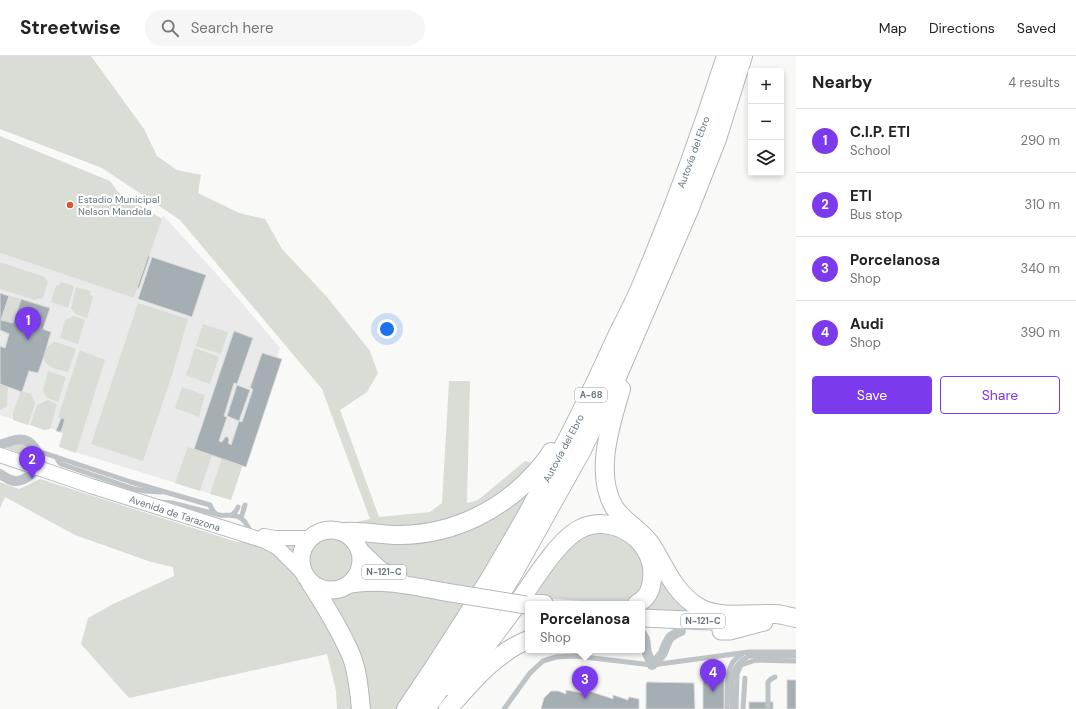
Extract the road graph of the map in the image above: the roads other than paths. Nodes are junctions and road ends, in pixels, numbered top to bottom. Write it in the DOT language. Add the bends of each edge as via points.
graph roads {
  1 [pos="726,56"];
  2 [pos="744,56"];
  3 [pos="682,226"];
  4 [pos="619,334"];
  5 [pos="0,445"];
  6 [pos="0,451"];
  7 [pos="0,455"];
  8 [pos="37,461"];
  9 [pos="0,474"];
  10 [pos="163,497"];
  11 [pos="245,505"];
  12 [pos="238,507"];
  13 [pos="216,514"];
  14 [pos="232,514"];
  15 [pos="242,518"];
  16 [pos="251,532"];
  17 [pos="345,532"];
  18 [pos="309,538"];
  19 [pos="360,551"];
  20 [pos="307,578"];
  21 [pos="350,584"];
  22 [pos="413,585"];
  23 [pos="641,601"];
  24 [pos="525,604"];
  25 [pos="645,618"];
  26 [pos="796,619"];
  27 [pos="764,622"];
  28 [pos="645,630"];
  29 [pos="681,631"];
  30 [pos="645,639"];
  31 [pos="525,642"];
  32 [pos="749,652"];
  33 [pos="796,652"];
  34 [pos="796,656"];
  35 [pos="796,660"];
  36 [pos="652,666"];
  37 [pos="775,677"];
  38 [pos="745,678"];
  39 [pos="506,708"];
  40 [pos="361,709"];
  41 [pos="406,709"];
  42 [pos="426,709"];
  43 [pos="436,709"];
  44 [pos="448,709"];
  45 [pos="728,709"];
  46 [pos="732,709"];
  47 [pos="736,709"];
  48 [pos="743,709"];
  49 [pos="768,709"];
  1 -- 4 [label="highway, Autovía del Ebro / A-68" via="671,214"];
  2 -- 3 [label="highway, Autovía del Ebro / A-68" via="717,139"];
  3 -- 26 [label="highway" via="677,256 621,389 611,422 605,466 609,495 624,520 646,538 677,589 700,608 728,614 777,614"];
  3 -- 42 [label="highway, Autovía del Ebro / A-68" via="617,377 582,450 510,579"];
  4 -- 17 [label="highway" via="598,359 548,458 510,497 488,512 440,530 403,536"];
  4 -- 41 [label="highway, Autovía del Ebro / A-68" via="575,426 525,519 496,570"];
  5 -- 8 [label="street, Avenida de Tarazona" via="20,439 31,443"];
  6 -- 8 [label="main road, Avenida de Tarazona"];
  7 -- 8 [label="main road, Avenida de Tarazona"];
  8 -- 9 [label="street" via="33,473 27,478 12,481"];
  8 -- 10 [label="main road, Avenida de Tarazona"];
  8 -- 10 [label="lane, Avenida de Tarazona" via="56,457 132,482"];
  8 -- 20 [label="main road, Avenida de Tarazona" via="265,541 278,548"];
  10 -- 13 [label="lane, Avenida de Tarazona" via="172,503"];
  10 -- 13 [label="lane, Avenida de Tarazona" via="210,505"];
  10 -- 16 [label="main road, Avenida de Tarazona"];
  11 -- 15 [label="lane"];
  12 -- 14 [label="lane"];
  13 -- 14 [label="lane, Avenida de Tarazona"];
  14 -- 15 [label="lane, Avenida de Tarazona"];
  15 -- 16 [label="lane"];
  16 -- 18 [label="main road, Avenida de Tarazona" via="275,538"];
  17 -- 18 [label="highway" via="336,529 323,530"];
  17 -- 19 [label="highway, N-121-C" via="355,541"];
  18 -- 20 [label="highway" via="301,553 301,564"];
  19 -- 21 [label="highway, N-121-C" via="362,561 359,571"];
  19 -- 22 [label="highway, N-121-C" via="380,570"];
  20 -- 21 [label="highway, N-121-C" via="321,589 340,589"];
  20 -- 40 [label="highway" via="351,655 358,679"];
  21 -- 22 [label="highway, N-121-C" via="381,581"];
  22 -- 24 [label="highway, N-121-C, bridge"];
  23 -- 43 [label="highway" via="651,588 653,570 648,554 639,540 620,527 593,524 580,528 567,537"];
  25 -- 27 [label="highway, N-121-C"];
  26 -- 27 [label="highway, N-121-C"];
  27 -- 29 [label="highway" via="730,631"];
  28 -- 29 [label="highway"];
  29 -- 36 [label="street" via="667,640 664,651"];
  30 -- 36 [label="street"];
  31 -- 44 [label="highway" via="486,667"];
  32 -- 33 [label="lane"];
  32 -- 36 [label="lane"];
  32 -- 45 [label="lane" via="738,656 730,667"];
  34 -- 46 [label="lane" via="749,656 742,659 732,677"];
  35 -- 47 [label="lane" via="756,660 741,665 737,674"];
  36 -- 39 [label="lane" via="576,656 556,657 543,661 530,673"];
  37 -- 49 [label="lane" via="768,682"];
  38 -- 48 [label="lane"];
}
